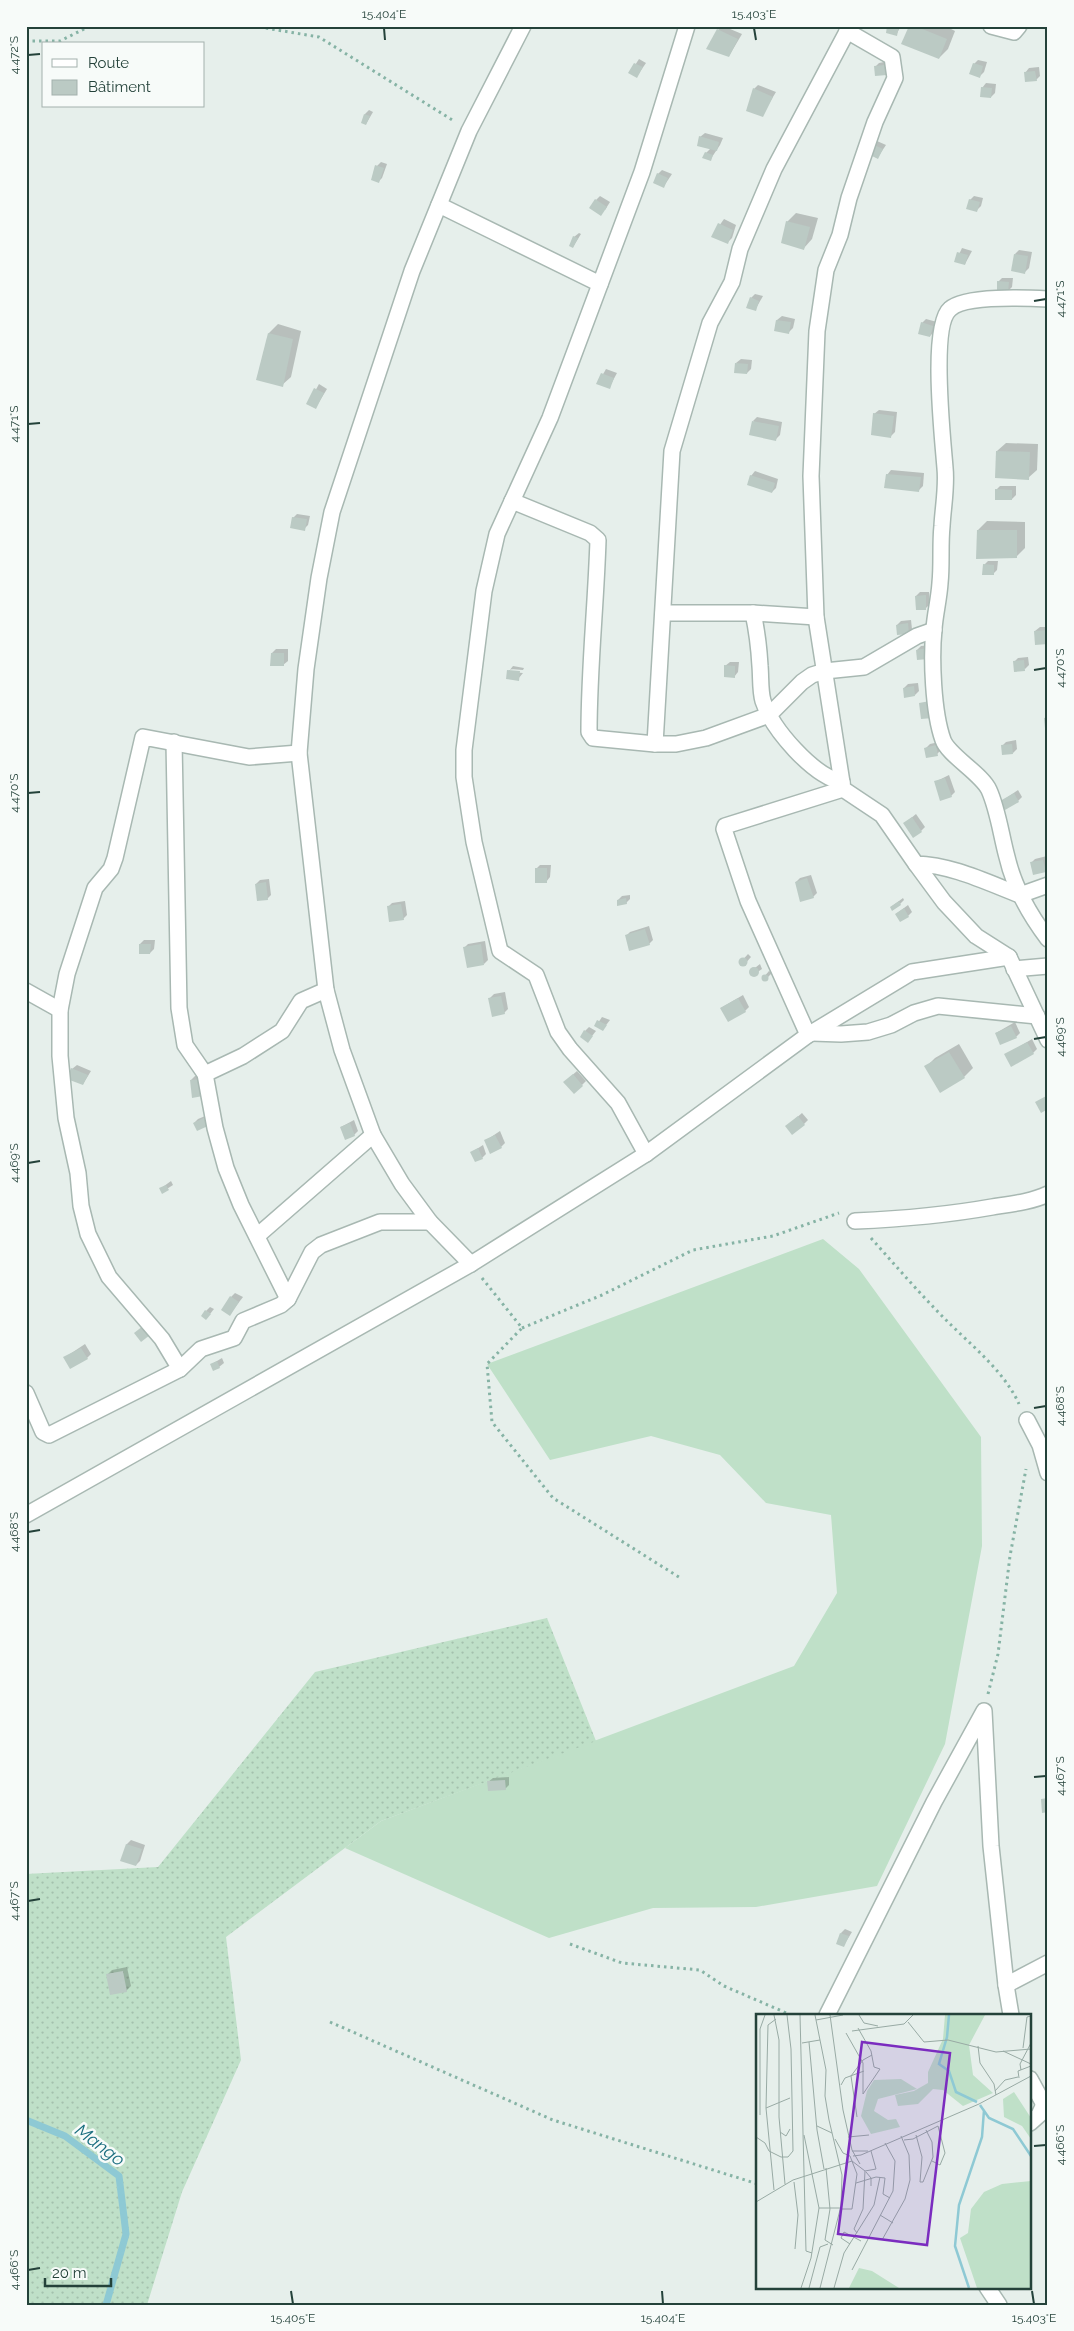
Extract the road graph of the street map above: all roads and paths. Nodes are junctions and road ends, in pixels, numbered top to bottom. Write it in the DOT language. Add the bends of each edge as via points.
graph roads {
  1 [pos="90,26"];
  2 [pos="253,26"];
  3 [pos="523,26"];
  4 [pos="687,26"];
  5 [pos="991,26"];
  6 [pos="1018,26"];
  7 [pos="849,29"];
  8 [pos="26,41"];
  9 [pos="469,131"];
  10 [pos="439,205"];
  11 [pos="600,284"];
  12 [pos="1048,299"];
  13 [pos="512,502"];
  14 [pos="753,612"];
  15 [pos="663,613"];
  16 [pos="816,617"];
  17 [pos="934,630"];
  18 [pos="825,671"];
  19 [pos="769,715"];
  20 [pos="174,742"];
  21 [pos="655,744"];
  22 [pos="299,753"];
  23 [pos="842,786"];
  24 [pos="916,864"];
  25 [pos="1048,884"];
  26 [pos="1020,895"];
  27 [pos="1048,939"];
  28 [pos="1012,963"];
  29 [pos="1048,966"];
  30 [pos="326,990"];
  31 [pos="26,991"];
  32 [pos="60,1010"];
  33 [pos="1037,1016"];
  34 [pos="810,1034"];
  35 [pos="1048,1040"];
  36 [pos="205,1074"];
  37 [pos="373,1135"];
  38 [pos="646,1154"];
  39 [pos="1048,1194"];
  40 [pos="856,1221"];
  41 [pos="430,1222"];
  42 [pos="257,1236"];
  43 [pos="471,1264"];
  44 [pos="288,1299"];
  45 [pos="522,1328"];
  46 [pos="180,1369"];
  47 [pos="26,1393"];
  48 [pos="1027,1420"];
  49 [pos="1027,1463"];
  50 [pos="1048,1473"];
  51 [pos="26,1515"];
  52 [pos="682,1579"];
  53 [pos="984,1711"];
  54 [pos="570,1944"];
  55 [pos="1048,1963"];
  56 [pos="1006,1985"];
  57 [pos="789,2014"];
  58 [pos="828,2014"];
  59 [pos="1011,2014"];
  60 [pos="330,2022"];
  61 [pos="1032,2082"];
  62 [pos="1047,2103"];
  63 [pos="1032,2121"];
  64 [pos="756,2183"];
  65 [pos="988,2288"];
  66 [pos="1000,2305"];
  1 -- 8 [label="path" via="60,41"];
  2 -- 9 [label="path" via="318,37"];
  3 -- 9 [label="street"];
  4 -- 11 [label="street" via="642,172"];
  5 -- 6 [label="street" via="1014,32"];
  7 -- 15 [label="street" via="774,169 740,249 732,282 710,322 672,451"];
  7 -- 16 [label="street" via="892,56 895,78 860,164 840,235 826,270 821,300 815,360 811,476"];
  9 -- 10 [label="street"];
  10 -- 11 [label="street"];
  10 -- 22 [label="street" via="412,271 332,512 306,669"];
  11 -- 13 [label="street" via="550,418"];
  12 -- 17 [label="street" via="1018,297 972,302 949,309 945,316 940,422 946,470"];
  13 -- 21 [label="street" via="590,532 598,540 589,732 593,738"];
  13 -- 38 [label="street" via="497,534 484,591 464,750 464,777 474,842 500,951 536,975 558,1032 618,1103"];
  14 -- 15 [label="street"];
  14 -- 16 [label="street"];
  14 -- 19 [label="street" via="762,700"];
  15 -- 21 [label="street"];
  16 -- 18 [label="street"];
  17 -- 18 [label="street" via="917,636 864,667"];
  17 -- 26 [label="street" via="934,691 943,741 989,788"];
  18 -- 19 [label="street" via="802,682"];
  18 -- 23 [label="street"];
  19 -- 21 [label="street" via="706,738"];
  19 -- 23 [label="street" via="803,757"];
  20 -- 22 [label="street" via="249,757"];
  20 -- 32 [label="street" via="143,737 115,858 111,869 95,888 67,974"];
  20 -- 36 [label="street" via="178,1008 185,1045"];
  22 -- 30 [label="street"];
  23 -- 24 [label="street" via="882,815"];
  23 -- 34 [label="street" via="724,829 748,901"];
  24 -- 26 [label="street" via="954,870"];
  24 -- 28 [label="street" via="944,902 976,936"];
  25 -- 26 [label="street"];
  26 -- 27 [label="street"];
  28 -- 29 [label="street"];
  28 -- 33 [label="street"];
  28 -- 34 [label="street" via="912,972"];
  30 -- 36 [label="street" via="301,1001 282,1031 243,1056"];
  30 -- 37 [label="street" via="342,1050"];
  31 -- 32 [label="street"];
  32 -- 46 [label="street" via="60,1056 66,1118 88,1234 109,1277 162,1339"];
  33 -- 34 [label="street" via="938,1006 914,1013 892,1026 868,1032"];
  33 -- 35 [label="street"];
  34 -- 38 [label="street"];
  36 -- 42 [label="street" via="226,1168"];
  37 -- 41 [label="street" via="402,1184"];
  37 -- 42 [label="street"];
  38 -- 43 [label="street"];
  39 -- 40 [label="street" via="1008,1205 957,1213"];
  40 -- 45 [label="path" via="846,1211 773,1236 693,1250 602,1295"];
  40 -- 48 [label="path" via="946,1320 986,1358 1015,1396"];
  41 -- 43 [label="street"];
  41 -- 44 [label="street" via="380,1222 321,1245 312,1252"];
  42 -- 44 [label="street"];
  43 -- 45 [label="path"];
  43 -- 51 [label="street"];
  44 -- 46 [label="street" via="243,1321 234,1338 201,1349"];
  45 -- 52 [label="path" via="487,1364 492,1422 553,1498"];
  46 -- 47 [label="street" via="49,1435 43,1432"];
  48 -- 50 [label="street" via="1040,1445"];
  49 -- 53 [label="path" via="1010,1556 998,1654"];
  53 -- 56 [label="street" via="991,1846"];
  53 -- 58 [label="street" via="934,1802"];
  54 -- 57 [label="path" via="622,1963 700,1970 724,1986"];
  55 -- 56 [label="street"];
  56 -- 59 [label="street"];
  60 -- 64 [label="path" via="553,2120"];
  61 -- 62 [label="street"];
  62 -- 63 [label="street"];
  65 -- 66 [label="street"];
}
